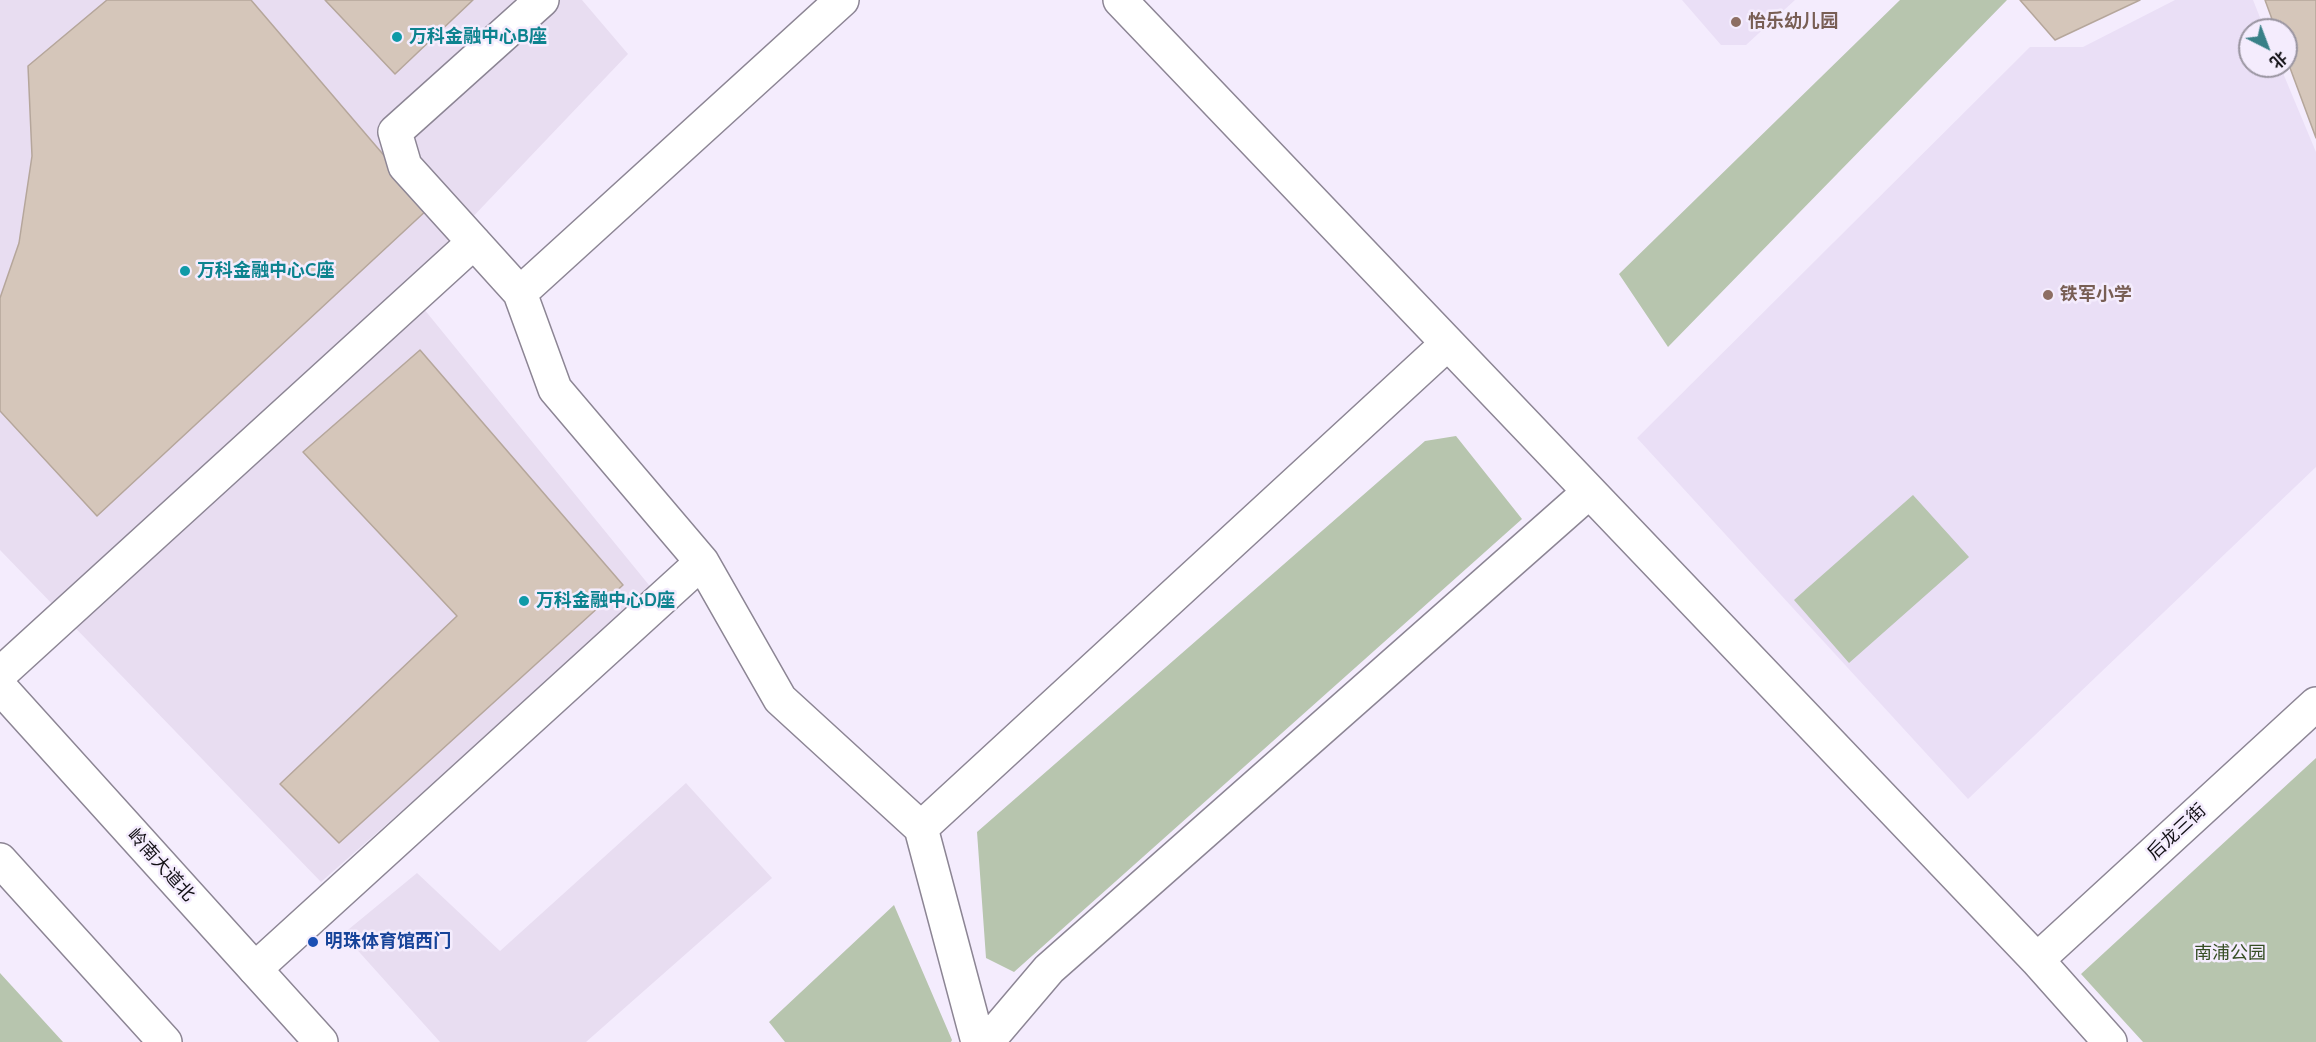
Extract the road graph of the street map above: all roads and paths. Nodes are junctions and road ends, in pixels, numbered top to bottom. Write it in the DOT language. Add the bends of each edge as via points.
graph roads {
  1 [pos="542,0"];
  2 [pos="842,0"];
  3 [pos="1120,0"];
  4 [pos="474,243"];
  5 [pos="520,293"];
  6 [pos="1448,344"];
  7 [pos="1590,492"];
  8 [pos="702,562"];
  9 [pos="0,674"];
  10 [pos="0,687"];
  11 [pos="2316,704"];
  12 [pos="921,828"];
  13 [pos="0,860"];
  14 [pos="2037,960"];
  15 [pos="255,969"];
  16 [pos="165,1042"];
  17 [pos="321,1042"];
  18 [pos="978,1042"];
  19 [pos="987,1042"];
  20 [pos="2110,1042"];
  1 -- 4 [label="street" via="394,132 405,166"];
  2 -- 5 [label="street"];
  3 -- 6 [label="street"];
  4 -- 5 [label="street"];
  4 -- 9 [label="street"];
  5 -- 8 [label="street" via="555,389"];
  6 -- 7 [label="street"];
  6 -- 12 [label="street"];
  7 -- 14 [label="street"];
  7 -- 19 [label="street" via="1048,969"];
  8 -- 12 [label="street" via="780,699"];
  8 -- 15 [label="street"];
  10 -- 15 [label="street, 岭南大道北"];
  11 -- 14 [label="street, 后龙三街"];
  12 -- 18 [label="street"];
  13 -- 16 [label="street"];
  14 -- 20 [label="street"];
  15 -- 17 [label="street, 岭南大道北"];
}
